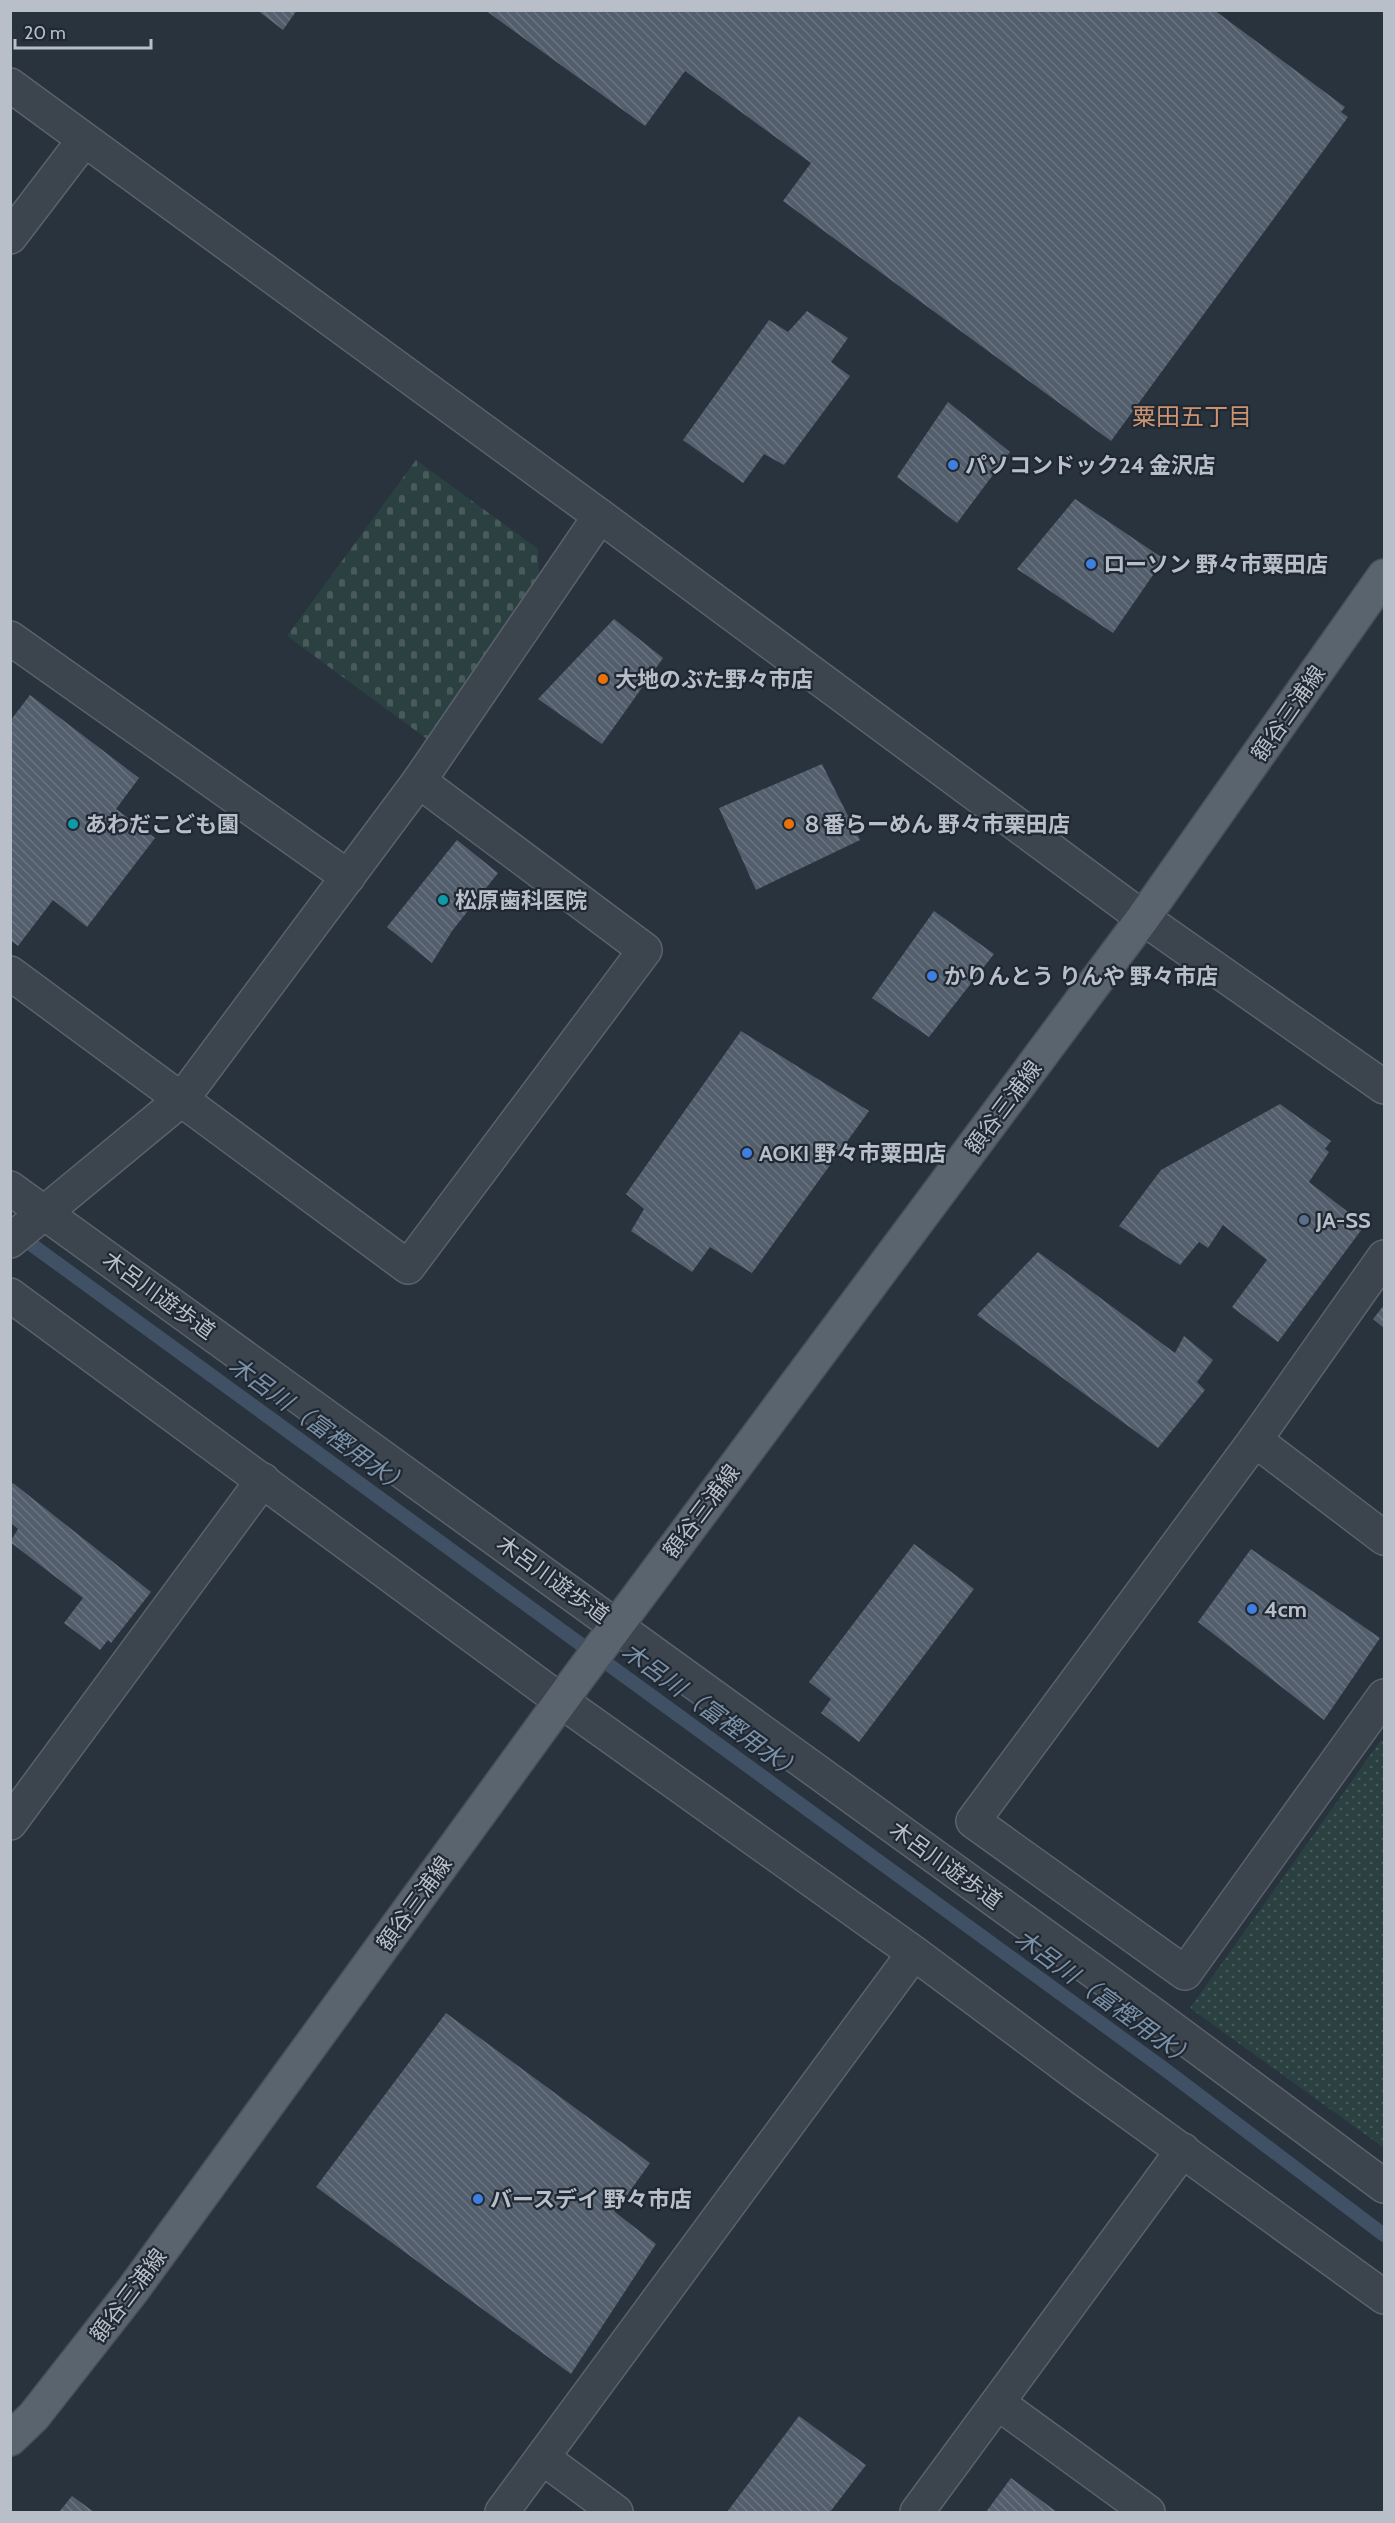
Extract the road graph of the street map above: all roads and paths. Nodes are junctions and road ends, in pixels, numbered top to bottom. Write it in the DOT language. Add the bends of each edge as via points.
graph roads {
  1 [pos="10,85"];
  2 [pos="84,140"];
  3 [pos="10,237"];
  4 [pos="600,516"];
  5 [pos="1384,576"];
  6 [pos="10,638"];
  7 [pos="419,781"];
  8 [pos="348,877"];
  9 [pos="1143,918"];
  10 [pos="10,973"];
  11 [pos="1384,1088"];
  12 [pos="182,1099"];
  13 [pos="10,1188"];
  14 [pos="41,1216"];
  15 [pos="10,1241"];
  16 [pos="1384,1257"];
  17 [pos="10,1295"];
  18 [pos="1255,1440"];
  19 [pos="263,1480"];
  20 [pos="1384,1538"];
  21 [pos="611,1633"];
  22 [pos="569,1690"];
  23 [pos="1384,1696"];
  24 [pos="10,1823"];
  25 [pos="914,1953"];
  26 [pos="1183,2150"];
  27 [pos="1384,2186"];
  28 [pos="1384,2297"];
  29 [pos="998,2403"];
  30 [pos="10,2439"];
  31 [pos="543,2458"];
  32 [pos="502,2512"];
  33 [pos="616,2512"];
  34 [pos="917,2512"];
  35 [pos="1148,2512"];
  1 -- 2 [label="street"];
  2 -- 3 [label="street"];
  2 -- 4 [label="street"];
  4 -- 7 [label="street"];
  4 -- 9 [label="street"];
  5 -- 9 [label="main road, 額谷三浦線"];
  6 -- 8 [label="street"];
  7 -- 8 [label="street"];
  7 -- 12 [label="street" via="645,950 408,1267"];
  8 -- 12 [label="street"];
  9 -- 11 [label="street"];
  9 -- 21 [label="main road, 額谷三浦線"];
  10 -- 12 [label="street"];
  12 -- 14 [label="street"];
  13 -- 14 [label="street, 木呂川遊歩道"];
  14 -- 15 [label="street"];
  14 -- 21 [label="street, 木呂川遊歩道"];
  16 -- 18 [label="street"];
  17 -- 19 [label="street"];
  18 -- 20 [label="street"];
  18 -- 23 [label="street" via="973,1821 1185,1973"];
  19 -- 22 [label="street"];
  19 -- 24 [label="street"];
  21 -- 22 [label="main road, 額谷三浦線"];
  21 -- 27 [label="street, 木呂川遊歩道" via="1154,2014"];
  22 -- 25 [label="street"];
  22 -- 30 [label="main road, 額谷三浦線" via="132,2291 34,2416"];
  25 -- 26 [label="street"];
  25 -- 31 [label="street"];
  26 -- 28 [label="street"];
  26 -- 29 [label="street"];
  29 -- 34 [label="street"];
  29 -- 35 [label="street"];
  31 -- 32 [label="street"];
  31 -- 33 [label="street"];
}
